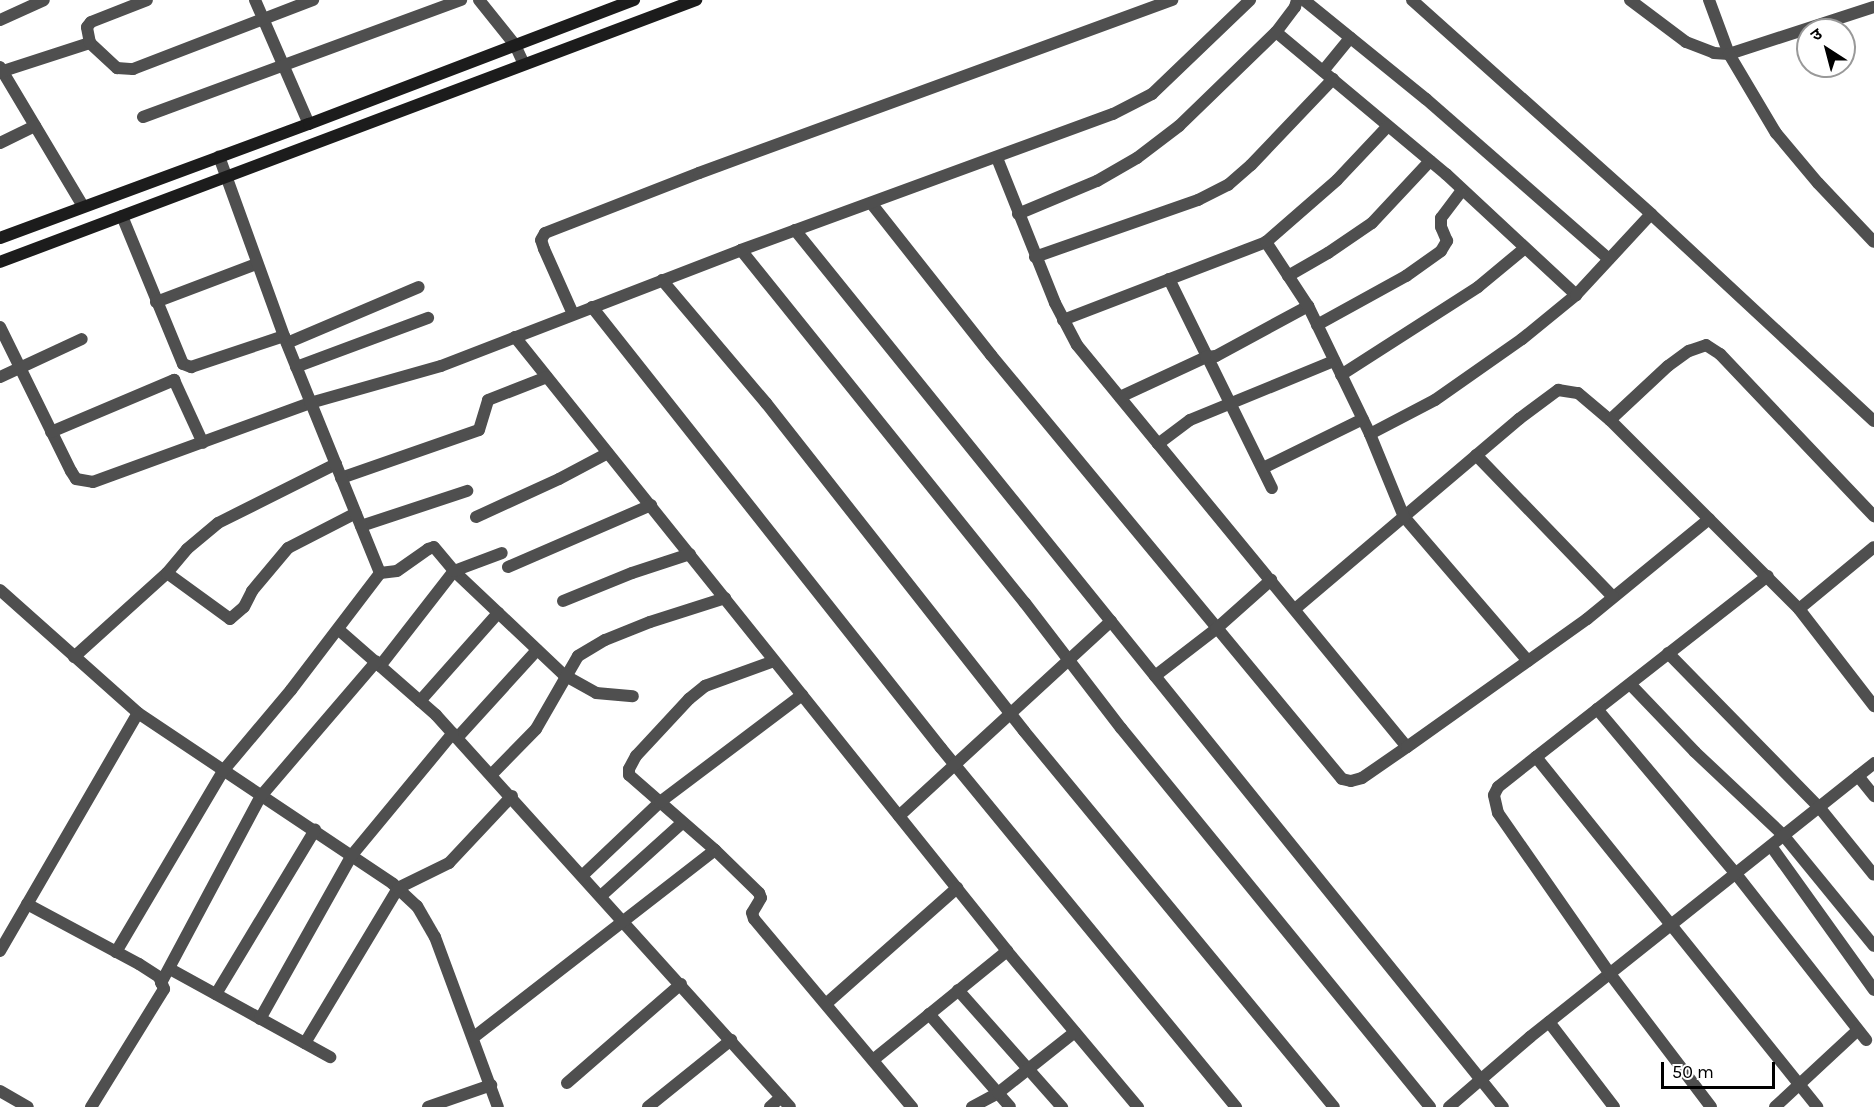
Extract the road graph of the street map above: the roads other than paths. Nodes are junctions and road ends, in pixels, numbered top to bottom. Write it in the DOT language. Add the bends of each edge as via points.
graph roads {
  1 [pos="44,0"];
  2 [pos="147,0"];
  3 [pos="255,0"];
  4 [pos="313,0"];
  5 [pos="461,0"];
  6 [pos="479,0"];
  7 [pos="634,0"];
  8 [pos="696,0"];
  9 [pos="1172,0"];
  10 [pos="1250,0"];
  11 [pos="1297,0"];
  12 [pos="1304,0"];
  13 [pos="1412,0"];
  14 [pos="1630,0"];
  15 [pos="1709,0"];
  16 [pos="1874,7"];
  17 [pos="264,18"];
  18 [pos="0,20"];
  19 [pos="1276,32"];
  20 [pos="1350,38"];
  21 [pos="90,43"];
  22 [pos="515,45"];
  23 [pos="1729,54"];
  24 [pos="524,64"];
  25 [pos="282,65"];
  26 [pos="1,70"];
  27 [pos="1323,70"];
  28 [pos="1333,79"];
  29 [pos="143,117"];
  30 [pos="309,124"];
  31 [pos="35,126"];
  32 [pos="1388,126"];
  33 [pos="0,143"];
  34 [pos="219,156"];
  35 [pos="997,158"];
  36 [pos="1430,161"];
  37 [pos="226,178"];
  38 [pos="1462,190"];
  39 [pos="871,203"];
  40 [pos="83,206"];
  41 [pos="1018,214"];
  42 [pos="1652,214"];
  43 [pos="122,216"];
  44 [pos="795,230"];
  45 [pos="0,238"];
  46 [pos="1266,242"];
  47 [pos="1874,242"];
  48 [pos="1525,248"];
  49 [pos="741,250"];
  50 [pos="1035,257"];
  51 [pos="1609,259"];
  52 [pos="0,262"];
  53 [pos="256,264"];
  54 [pos="1288,276"];
  55 [pos="1169,279"];
  56 [pos="662,280"];
  57 [pos="419,287"];
  58 [pos="1576,295"];
  59 [pos="156,302"];
  60 [pos="1308,306"];
  61 [pos="592,307"];
  62 [pos="573,314"];
  63 [pos="428,318"];
  64 [pos="1063,320"];
  65 [pos="1317,325"];
  66 [pos="0,327"];
  67 [pos="515,337"];
  68 [pos="82,339"];
  69 [pos="285,340"];
  70 [pos="1206,357"];
  71 [pos="1334,361"];
  72 [pos="296,367"];
  73 [pos="20,368"];
  74 [pos="1341,375"];
  75 [pos="0,377"];
  76 [pos="547,377"];
  77 [pos="1120,397"];
  78 [pos="310,403"];
  79 [pos="1229,403"];
  80 [pos="1363,420"];
  81 [pos="1610,420"];
  82 [pos="1874,421"];
  83 [pos="51,432"];
  84 [pos="1370,434"];
  85 [pos="203,442"];
  86 [pos="1158,444"];
  87 [pos="608,453"];
  88 [pos="1476,456"];
  89 [pos="336,465"];
  90 [pos="1263,468"];
  91 [pos="342,478"];
  92 [pos="1272,488"];
  93 [pos="467,491"];
  94 [pos="651,505"];
  95 [pos="356,513"];
  96 [pos="1874,516"];
  97 [pos="476,517"];
  98 [pos="1404,517"];
  99 [pos="1708,519"];
  100 [pos="362,526"];
  101 [pos="1874,547"];
  102 [pos="502,553"];
  103 [pos="690,554"];
  104 [pos="508,567"];
  105 [pos="454,571"];
  106 [pos="167,573"];
  107 [pos="380,573"];
  108 [pos="1768,576"];
  109 [pos="1271,580"];
  110 [pos="3,593"];
  111 [pos="1613,597"];
  112 [pos="725,598"];
  113 [pos="563,601"];
  114 [pos="0,607"];
  115 [pos="1295,609"];
  116 [pos="1799,609"];
  117 [pos="498,613"];
  118 [pos="1111,621"];
  119 [pos="1216,628"];
  120 [pos="339,630"];
  121 [pos="537,650"];
  122 [pos="1668,653"];
  123 [pos="74,657"];
  124 [pos="1068,660"];
  125 [pos="774,661"];
  126 [pos="1528,661"];
  127 [pos="378,664"];
  128 [pos="564,675"];
  129 [pos="1155,676"];
  130 [pos="1630,684"];
  131 [pos="802,695"];
  132 [pos="633,696"];
  133 [pos="420,701"];
  134 [pos="1874,706"];
  135 [pos="1597,709"];
  136 [pos="138,713"];
  137 [pos="1011,714"];
  138 [pos="455,735"];
  139 [pos="1407,747"];
  140 [pos="1536,757"];
  141 [pos="1874,763"];
  142 [pos="954,764"];
  143 [pos="223,771"];
  144 [pos="492,774"];
  145 [pos="1858,776"];
  146 [pos="261,796"];
  147 [pos="512,796"];
  148 [pos="1874,796"];
  149 [pos="660,802"];
  150 [pos="1819,807"];
  151 [pos="899,816"];
  152 [pos="682,823"];
  153 [pos="315,830"];
  154 [pos="1784,836"];
  155 [pos="1771,846"];
  156 [pos="715,850"];
  157 [pos="352,855"];
  158 [pos="1736,874"];
  159 [pos="583,875"];
  160 [pos="1874,875"];
  161 [pos="398,888"];
  162 [pos="957,888"];
  163 [pos="602,895"];
  164 [pos="27,904"];
  165 [pos="624,920"];
  166 [pos="1671,926"];
  167 [pos="1874,946"];
  168 [pos="0,951"];
  169 [pos="116,951"];
  170 [pos="1007,951"];
  171 [pos="170,969"];
  172 [pos="1610,974"];
  173 [pos="161,983"];
  174 [pos="681,984"];
  175 [pos="958,990"];
  176 [pos="1874,990"];
  177 [pos="216,994"];
  178 [pos="827,1003"];
  179 [pos="929,1014"];
  180 [pos="260,1019"];
  181 [pos="1549,1022"];
  182 [pos="1075,1032"];
  183 [pos="474,1037"];
  184 [pos="731,1040"];
  185 [pos="305,1043"];
  186 [pos="330,1058"];
  187 [pos="873,1060"];
  188 [pos="1027,1068"];
  189 [pos="1481,1080"];
  190 [pos="567,1083"];
  191 [pos="491,1085"];
  192 [pos="1800,1085"];
  193 [pos="0,1091"];
  194 [pos="998,1093"];
  195 [pos="781,1097"];
  196 [pos="28,1107"];
  197 [pos="92,1107"];
  198 [pos="428,1107"];
  199 [pos="498,1107"];
  200 [pos="648,1107"];
  201 [pos="770,1107"];
  202 [pos="790,1107"];
  203 [pos="912,1107"];
  204 [pos="972,1107"];
  205 [pos="1010,1107"];
  206 [pos="1062,1107"];
  207 [pos="1138,1107"];
  208 [pos="1236,1107"];
  209 [pos="1334,1107"];
  210 [pos="1430,1107"];
  211 [pos="1449,1107"];
  212 [pos="1503,1107"];
  213 [pos="1614,1107"];
  214 [pos="1711,1107"];
  215 [pos="1775,1107"];
  216 [pos="1817,1107"];
  1 -- 18 [label="street"];
  2 -- 21 [label="street" via="91,22 87,27"];
  3 -- 17 [label="street"];
  4 -- 17 [label="street"];
  5 -- 25 [label="street"];
  6 -- 22 [label="street"];
  7 -- 22 [label="main road"];
  8 -- 24 [label="main road"];
  9 -- 62 [label="street" via="544,233 544,249"];
  10 -- 35 [label="street" via="1152,94 1113,114"];
  11 -- 19 [label="street"];
  12 -- 20 [label="street"];
  13 -- 42 [label="street"];
  14 -- 23 [label="street" via="1686,42"];
  15 -- 23 [label="street"];
  16 -- 23 [label="street"];
  17 -- 21 [label="street" via="133,69 117,68"];
  17 -- 25 [label="street"];
  19 -- 27 [label="street"];
  19 -- 41 [label="street" via="1179,126 1137,158 1096,181"];
  20 -- 27 [label="street"];
  20 -- 51 [label="street"];
  21 -- 26 [label="street"];
  22 -- 24 [label="street"];
  22 -- 30 [label="main road"];
  23 -- 47 [label="street" via="1776,133"];
  24 -- 37 [label="main road"];
  25 -- 29 [label="street"];
  25 -- 30 [label="street"];
  26 -- 31 [label="street"];
  27 -- 28 [label="street"];
  28 -- 32 [label="street"];
  28 -- 50 [label="street" via="1228,184 1198,200"];
  30 -- 34 [label="main road"];
  31 -- 33 [label="street"];
  31 -- 40 [label="street"];
  32 -- 36 [label="street"];
  32 -- 46 [label="street" via="1336,180"];
  34 -- 37 [label="street"];
  34 -- 40 [label="main road"];
  35 -- 39 [label="street"];
  35 -- 41 [label="street"];
  36 -- 38 [label="street"];
  36 -- 54 [label="street" via="1372,223"];
  37 -- 43 [label="main road"];
  37 -- 53 [label="street"];
  38 -- 48 [label="street"];
  38 -- 65 [label="street" via="1441,218 1447,242 1441,251 1406,276"];
  39 -- 44 [label="street"];
  39 -- 119 [label="street"];
  40 -- 45 [label="main road"];
  41 -- 50 [label="street"];
  42 -- 51 [label="street"];
  42 -- 82 [label="street"];
  43 -- 52 [label="main road"];
  43 -- 59 [label="street"];
  44 -- 49 [label="street"];
  44 -- 118 [label="street"];
  46 -- 54 [label="street"];
  46 -- 55 [label="street"];
  48 -- 58 [label="street"];
  48 -- 74 [label="street" via="1478,287"];
  49 -- 56 [label="street"];
  49 -- 124 [label="street"];
  50 -- 64 [label="street"];
  51 -- 58 [label="street"];
  53 -- 59 [label="street"];
  53 -- 69 [label="street"];
  54 -- 60 [label="street"];
  55 -- 64 [label="street"];
  55 -- 70 [label="street"];
  56 -- 61 [label="street"];
  56 -- 137 [label="street" via="781,422"];
  57 -- 69 [label="street"];
  58 -- 84 [label="street" via="1522,339 1435,400"];
  59 -- 69 [label="street" via="186,366"];
  60 -- 65 [label="street"];
  60 -- 70 [label="street" via="1216,356"];
  61 -- 62 [label="street"];
  61 -- 142 [label="street"];
  62 -- 67 [label="street"];
  63 -- 72 [label="street"];
  64 -- 77 [label="street" via="1077,345"];
  65 -- 71 [label="street"];
  66 -- 73 [label="street"];
  67 -- 76 [label="street"];
  67 -- 78 [label="street" via="441,366"];
  68 -- 73 [label="street"];
  69 -- 72 [label="street"];
  70 -- 77 [label="street"];
  70 -- 79 [label="street"];
  71 -- 74 [label="street"];
  71 -- 79 [label="street"];
  72 -- 78 [label="street"];
  73 -- 75 [label="street"];
  73 -- 83 [label="street"];
  74 -- 80 [label="street"];
  76 -- 87 [label="street"];
  76 -- 91 [label="street" via="489,400 479,430"];
  77 -- 86 [label="street"];
  78 -- 85 [label="street"];
  78 -- 89 [label="street"];
  79 -- 86 [label="street" via="1190,420"];
  79 -- 90 [label="street"];
  80 -- 84 [label="street"];
  80 -- 90 [label="street"];
  81 -- 88 [label="street" via="1578,393 1558,390"];
  81 -- 96 [label="street" via="1668,366 1706,345 1720,354"];
  81 -- 99 [label="street"];
  83 -- 85 [label="street" via="76,479 84,483"];
  83 -- 85 [label="street" via="174,380"];
  84 -- 98 [label="street"];
  86 -- 109 [label="street"];
  87 -- 94 [label="street"];
  87 -- 97 [label="street"];
  88 -- 98 [label="street"];
  88 -- 111 [label="street"];
  89 -- 91 [label="street"];
  89 -- 106 [label="street" via="218,523 187,549"];
  90 -- 92 [label="street"];
  91 -- 95 [label="street"];
  93 -- 100 [label="street"];
  94 -- 103 [label="street"];
  94 -- 104 [label="street"];
  95 -- 100 [label="street"];
  95 -- 106 [label="street" via="288,548 252,591 244,607 230,619"];
  98 -- 115 [label="street"];
  98 -- 126 [label="street"];
  99 -- 108 [label="street"];
  99 -- 111 [label="street"];
  100 -- 107 [label="street"];
  101 -- 116 [label="street"];
  102 -- 105 [label="street"];
  103 -- 112 [label="street"];
  103 -- 113 [label="street"];
  105 -- 107 [label="street" via="438,550 431,548 397,571"];
  105 -- 117 [label="street"];
  105 -- 127 [label="street"];
  106 -- 123 [label="street"];
  107 -- 120 [label="street"];
  108 -- 116 [label="street"];
  108 -- 122 [label="street"];
  109 -- 115 [label="street"];
  109 -- 119 [label="street"];
  110 -- 114 [label="street"];
  110 -- 123 [label="street"];
  111 -- 126 [label="street"];
  112 -- 125 [label="street"];
  112 -- 128 [label="street" via="605,640 578,656"];
  115 -- 139 [label="street"];
  116 -- 134 [label="street"];
  117 -- 121 [label="street"];
  117 -- 133 [label="street"];
  118 -- 124 [label="street"];
  118 -- 129 [label="street"];
  119 -- 129 [label="street"];
  119 -- 139 [label="street" via="1342,778 1362,778"];
  120 -- 127 [label="street"];
  120 -- 143 [label="street"];
  121 -- 128 [label="street"];
  121 -- 138 [label="street"];
  122 -- 130 [label="street"];
  122 -- 150 [label="street"];
  123 -- 136 [label="street"];
  124 -- 137 [label="street"];
  124 -- 210 [label="street"];
  125 -- 131 [label="street"];
  125 -- 149 [label="street" via="705,686 636,756 629,775"];
  126 -- 139 [label="street"];
  127 -- 133 [label="street"];
  127 -- 146 [label="street"];
  128 -- 132 [label="street" via="596,693"];
  128 -- 144 [label="street" via="536,729"];
  129 -- 189 [label="street"];
  130 -- 135 [label="street"];
  130 -- 154 [label="street"];
  131 -- 149 [label="street"];
  131 -- 151 [label="street"];
  133 -- 138 [label="street"];
  135 -- 140 [label="street"];
  135 -- 158 [label="street"];
  136 -- 143 [label="street"];
  136 -- 164 [label="street"];
  137 -- 142 [label="street"];
  137 -- 209 [label="street"];
  138 -- 144 [label="street"];
  138 -- 157 [label="street"];
  140 -- 166 [label="street"];
  140 -- 172 [label="street" via="1498,787 1494,805"];
  141 -- 145 [label="street"];
  142 -- 151 [label="street"];
  142 -- 208 [label="street"];
  143 -- 146 [label="street"];
  143 -- 169 [label="street"];
  144 -- 147 [label="street"];
  145 -- 148 [label="street"];
  145 -- 150 [label="street"];
  146 -- 153 [label="street"];
  146 -- 171 [label="street"];
  147 -- 159 [label="street"];
  147 -- 161 [label="street" via="449,863"];
  149 -- 152 [label="street"];
  149 -- 159 [label="street"];
  150 -- 154 [label="street"];
  150 -- 160 [label="street"];
  151 -- 162 [label="street"];
  152 -- 156 [label="street"];
  152 -- 163 [label="street"];
  153 -- 157 [label="street"];
  153 -- 177 [label="street"];
  154 -- 155 [label="street"];
  154 -- 167 [label="street"];
  155 -- 158 [label="street"];
  155 -- 176 [label="street"];
  156 -- 165 [label="street"];
  156 -- 178 [label="street" via="759,893 761,898 752,913 754,919"];
  157 -- 161 [label="street"];
  157 -- 180 [label="street"];
  158 -- 166 [label="street"];
  158 -- 192 [label="street" via="1862,1035"];
  159 -- 163 [label="street"];
  161 -- 183 [label="street" via="417,906 435,937"];
  161 -- 185 [label="street"];
  162 -- 170 [label="street"];
  162 -- 178 [label="street"];
  163 -- 165 [label="street"];
  164 -- 168 [label="street"];
  164 -- 169 [label="street"];
  165 -- 174 [label="street"];
  165 -- 183 [label="street"];
  166 -- 172 [label="street"];
  166 -- 192 [label="street"];
  169 -- 173 [label="street" via="159,977"];
  170 -- 175 [label="street"];
  170 -- 182 [label="street"];
  171 -- 173 [label="street"];
  171 -- 177 [label="street"];
  172 -- 181 [label="street"];
  172 -- 214 [label="street"];
  173 -- 197 [label="street" via="164,989"];
  174 -- 184 [label="street"];
  174 -- 190 [label="street"];
  175 -- 179 [label="street"];
  175 -- 188 [label="street"];
  177 -- 180 [label="street"];
  178 -- 187 [label="street"];
  179 -- 187 [label="street"];
  179 -- 194 [label="street"];
  180 -- 185 [label="street"];
  181 -- 189 [label="street"];
  181 -- 213 [label="street"];
  182 -- 188 [label="street"];
  182 -- 207 [label="street"];
  183 -- 191 [label="street"];
  184 -- 195 [label="street"];
  184 -- 200 [label="street"];
  185 -- 186 [label="street"];
  187 -- 203 [label="street"];
  188 -- 194 [label="street"];
  188 -- 206 [label="street"];
  189 -- 211 [label="street"];
  189 -- 212 [label="street"];
  191 -- 198 [label="street"];
  191 -- 199 [label="street"];
  192 -- 215 [label="street"];
  192 -- 216 [label="street"];
  193 -- 196 [label="street"];
  194 -- 204 [label="street"];
  194 -- 205 [label="street"];
  195 -- 201 [label="street"];
  195 -- 202 [label="street"];
}
